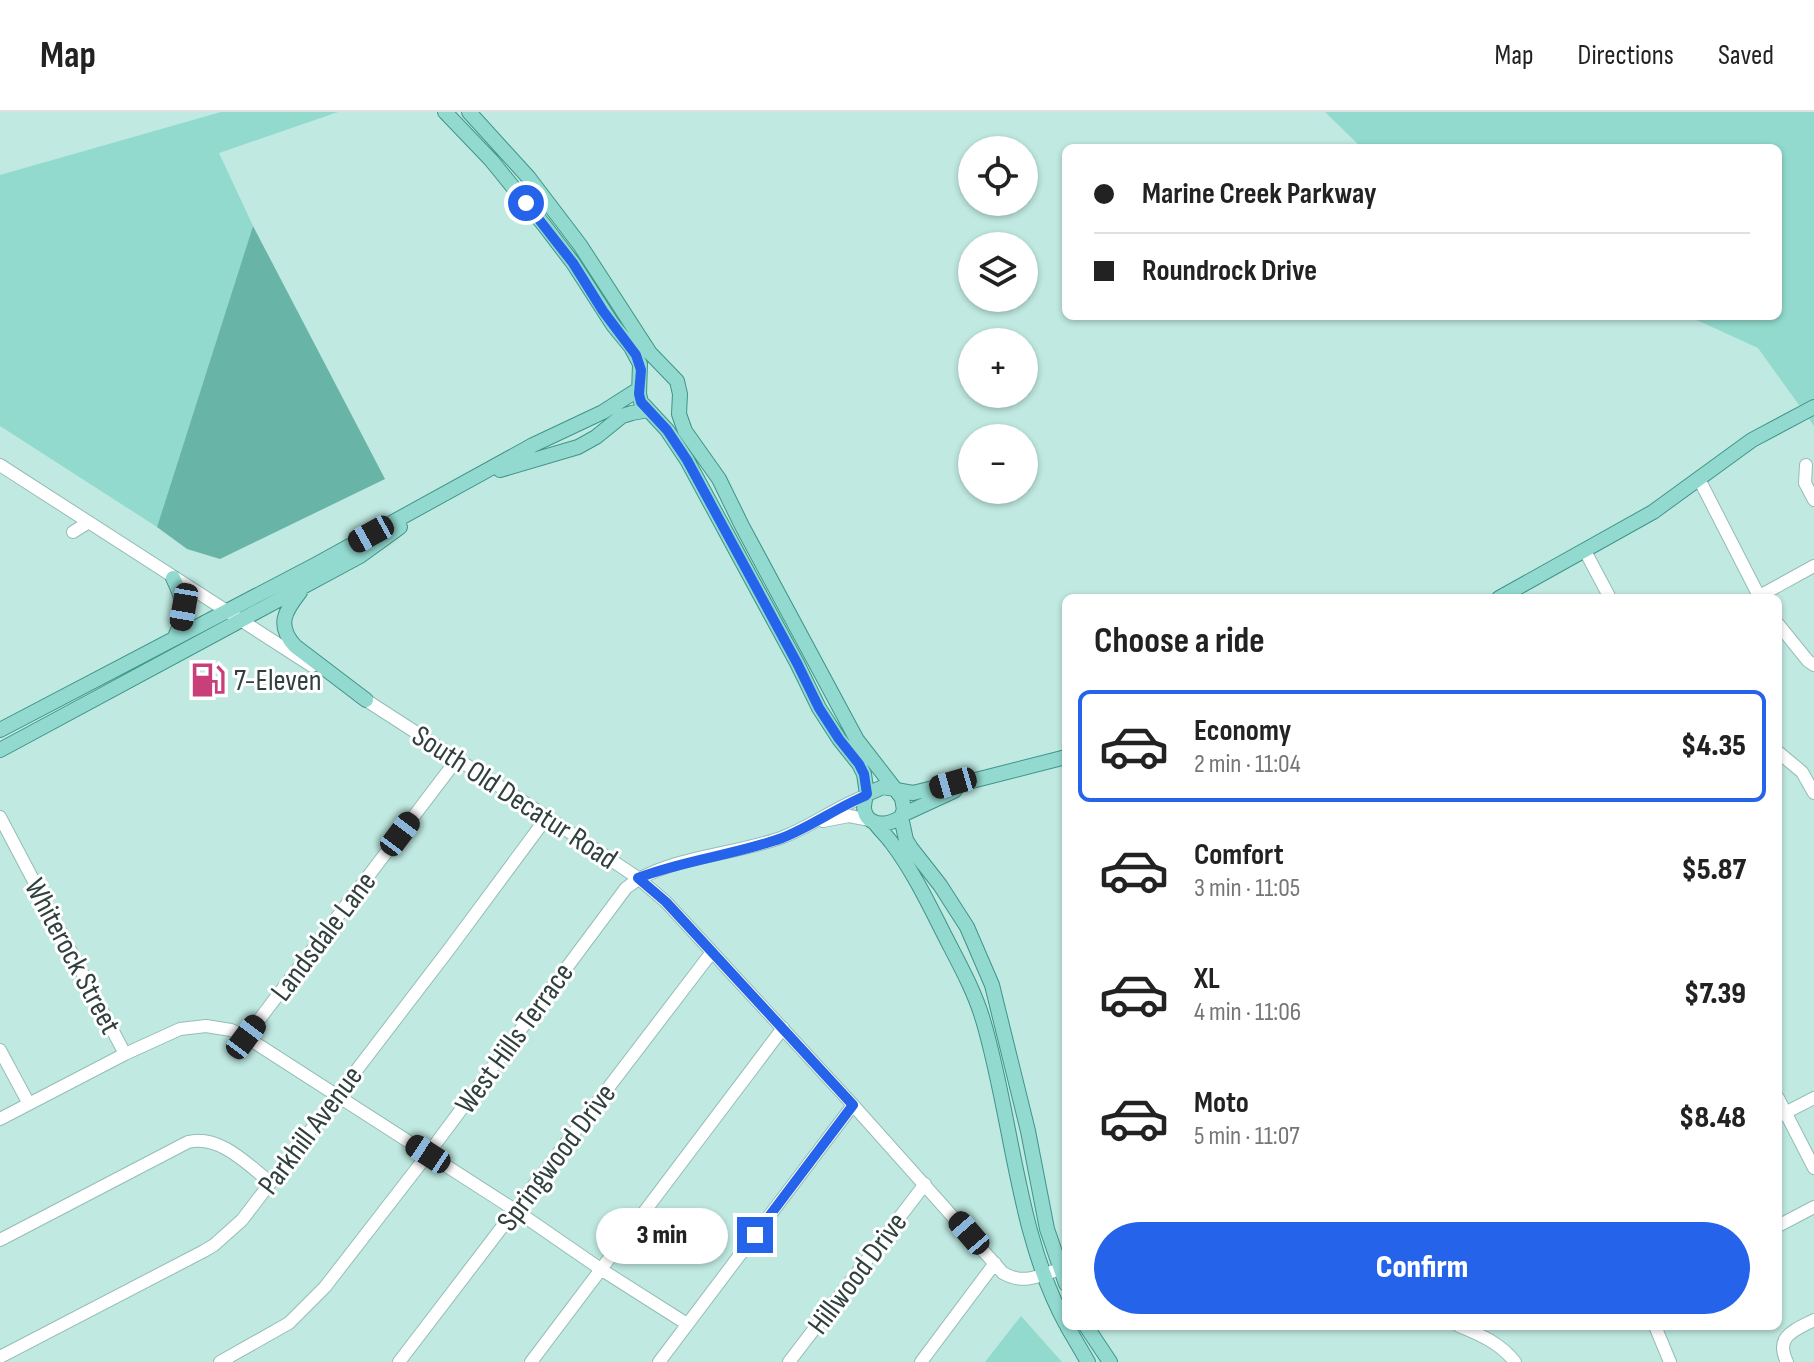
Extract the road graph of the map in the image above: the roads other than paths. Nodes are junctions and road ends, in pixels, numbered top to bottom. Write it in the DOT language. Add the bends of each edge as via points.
graph roads {
  1 [pos="445,112"];
  2 [pos="469,112"];
  3 [pos="671,375"];
  4 [pos="639,388"];
  5 [pos="679,400"];
  6 [pos="1814,407"];
  7 [pos="650,411"];
  8 [pos="0,465"];
  9 [pos="1806,465"];
  10 [pos="480,475"];
  11 [pos="1699,479"];
  12 [pos="1814,500"];
  13 [pos="417,509"];
  14 [pos="89,522"];
  15 [pos="73,532"];
  16 [pos="1585,551"];
  17 [pos="1814,566"];
  18 [pos="173,578"];
  19 [pos="305,587"];
  20 [pos="1506,594"];
  21 [pos="1608,594"];
  22 [pos="1756,594"];
  23 [pos="1763,594"];
  24 [pos="226,611"];
  25 [pos="240,621"];
  26 [pos="1782,629"];
  27 [pos="175,637"];
  28 [pos="1814,665"];
  29 [pos="366,700"];
  30 [pos="27,716"];
  31 [pos="0,730"];
  32 [pos="34,732"];
  33 [pos="0,750"];
  34 [pos="1782,755"];
  35 [pos="458,758"];
  36 [pos="1062,758"];
  37 [pos="960,784"];
  38 [pos="895,790"];
  39 [pos="1814,793"];
  40 [pos="866,795"];
  41 [pos="901,816"];
  42 [pos="0,817"];
  43 [pos="547,817"];
  44 [pos="820,821"];
  45 [pos="873,822"];
  46 [pos="638,878"];
  47 [pos="712,952"];
  48 [pos="1000,1015"];
  49 [pos="983,1019"];
  50 [pos="783,1028"];
  51 [pos="246,1037"];
  52 [pos="0,1050"];
  53 [pos="125,1054"];
  54 [pos="337,1094"];
  55 [pos="1814,1098"];
  56 [pos="29,1104"];
  57 [pos="853,1105"];
  58 [pos="1782,1115"];
  59 [pos="0,1119"];
  60 [pos="428,1154"];
  61 [pos="1814,1168"];
  62 [pos="270,1182"];
  63 [pos="925,1184"];
  64 [pos="1814,1207"];
  65 [pos="515,1210"];
  66 [pos="1782,1224"];
  67 [pos="0,1240"];
  68 [pos="995,1263"];
  69 [pos="1060,1269"];
  70 [pos="602,1270"];
  71 [pos="1044,1274"];
  72 [pos="1062,1274"];
  73 [pos="1062,1318"];
  74 [pos="1814,1320"];
  75 [pos="687,1324"];
  76 [pos="1069,1330"];
  77 [pos="1089,1330"];
  78 [pos="1468,1330"];
  79 [pos="1657,1330"];
  80 [pos="0,1357"];
  81 [pos="220,1362"];
  82 [pos="399,1362"];
  83 [pos="531,1362"];
  84 [pos="659,1362"];
  85 [pos="789,1362"];
  86 [pos="921,1362"];
  87 [pos="1088,1362"];
  88 [pos="1110,1362"];
  89 [pos="1515,1362"];
  90 [pos="1670,1362"];
  91 [pos="1787,1362"];
  1 -- 4 [label="main road" via="491,160 573,263 636,355"];
  2 -- 3 [label="main road" via="539,190 650,353"];
  3 -- 4 [label="main road" via="652,374"];
  3 -- 5 [label="main road"];
  4 -- 7 [label="main road"];
  4 -- 10 [label="main road"];
  5 -- 7 [label="main road" via="667,411"];
  5 -- 38 [label="main road" via="685,431 719,479 857,740"];
  6 -- 11 [label="main road"];
  7 -- 10 [label="main road" via="622,416 578,447"];
  7 -- 40 [label="main road" via="687,460 819,708 859,764"];
  8 -- 14 [label="street, South Old Decatur Road"];
  9 -- 12 [label="street" via="1805,483"];
  10 -- 13 [label="main road"];
  11 -- 16 [label="main road"];
  11 -- 22 [label="street"];
  13 -- 19 [label="main road" via="360,556"];
  13 -- 24 [label="main road"];
  14 -- 15 [label="street"];
  14 -- 18 [label="street, South Old Decatur Road"];
  16 -- 20 [label="main road"];
  16 -- 21 [label="street"];
  17 -- 23 [label="street"];
  18 -- 24 [label="street, South Old Decatur Road"];
  18 -- 27 [label="main road" via="184,607"];
  19 -- 25 [label="main road"];
  19 -- 29 [label="main road" via="283,623 289,639"];
  24 -- 25 [label="street, South Old Decatur Road"];
  24 -- 27 [label="main road"];
  25 -- 29 [label="street, South Old Decatur Road"];
  25 -- 32 [label="main road"];
  26 -- 28 [label="street"];
  27 -- 30 [label="main road"];
  29 -- 35 [label="street, South Old Decatur Road"];
  30 -- 31 [label="main road"];
  30 -- 32 [label="main road"];
  32 -- 33 [label="main road"];
  34 -- 39 [label="street" via="1802,772"];
  35 -- 43 [label="street, South Old Decatur Road"];
  35 -- 51 [label="street, Landsdale Lane"];
  36 -- 37 [label="main road"];
  37 -- 38 [label="main road" via="913,793"];
  37 -- 41 [label="main road"];
  38 -- 40 [label="main road" via="883,787"];
  38 -- 41 [label="main road" via="903,802"];
  40 -- 44 [label="street"];
  40 -- 45 [label="main road" via="864,807"];
  41 -- 45 [label="main road" via="890,823"];
  41 -- 48 [label="main road" via="911,848 967,927"];
  42 -- 53 [label="street, Whiterock Street"];
  43 -- 46 [label="street, South Old Decatur Road"];
  43 -- 54 [label="street, Parkhill Avenue"];
  44 -- 45 [label="street" via="849,816"];
  44 -- 46 [label="street" via="781,838"];
  45 -- 49 [label="main road" via="904,862 938,922"];
  46 -- 47 [label="street, South Old Decatur Road"];
  46 -- 60 [label="street, West Hills Terrace"];
  47 -- 50 [label="street, South Old Decatur Road"];
  47 -- 65 [label="street, Springwood Drive"];
  48 -- 49 [label="main road"];
  48 -- 69 [label="main road"];
  49 -- 71 [label="main road"];
  50 -- 57 [label="street, South Old Decatur Road"];
  50 -- 70 [label="street"];
  51 -- 53 [label="street" via="219,1027 180,1029"];
  51 -- 54 [label="street"];
  52 -- 56 [label="street"];
  53 -- 56 [label="street"];
  54 -- 60 [label="street"];
  54 -- 62 [label="street, Parkhill Avenue"];
  55 -- 58 [label="street"];
  56 -- 59 [label="street"];
  57 -- 63 [label="street, South Old Decatur Road"];
  57 -- 75 [label="street"];
  58 -- 61 [label="street"];
  60 -- 65 [label="street"];
  60 -- 81 [label="street, West Hills Terrace" via="300,1313"];
  62 -- 67 [label="street" via="229,1150 198,1139"];
  62 -- 80 [label="street, Parkhill Avenue" via="242,1220 214,1245"];
  63 -- 68 [label="street, South Old Decatur Road"];
  63 -- 85 [label="street, Hillwood Drive"];
  64 -- 66 [label="street"];
  65 -- 70 [label="street"];
  65 -- 82 [label="street, Springwood Drive"];
  68 -- 71 [label="street, South Old Decatur Road" via="1018,1280"];
  68 -- 86 [label="street"];
  69 -- 71 [label="street, South Old Decatur Road"];
  69 -- 72 [label="main road"];
  70 -- 75 [label="street"];
  70 -- 83 [label="street"];
  71 -- 73 [label="main road"];
  74 -- 91 [label="street" via="1789,1333 1782,1348"];
  75 -- 84 [label="street"];
  76 -- 87 [label="main road"];
  77 -- 88 [label="main road"];
  78 -- 89 [label="street" via="1493,1341"];
  79 -- 90 [label="street"];
}
